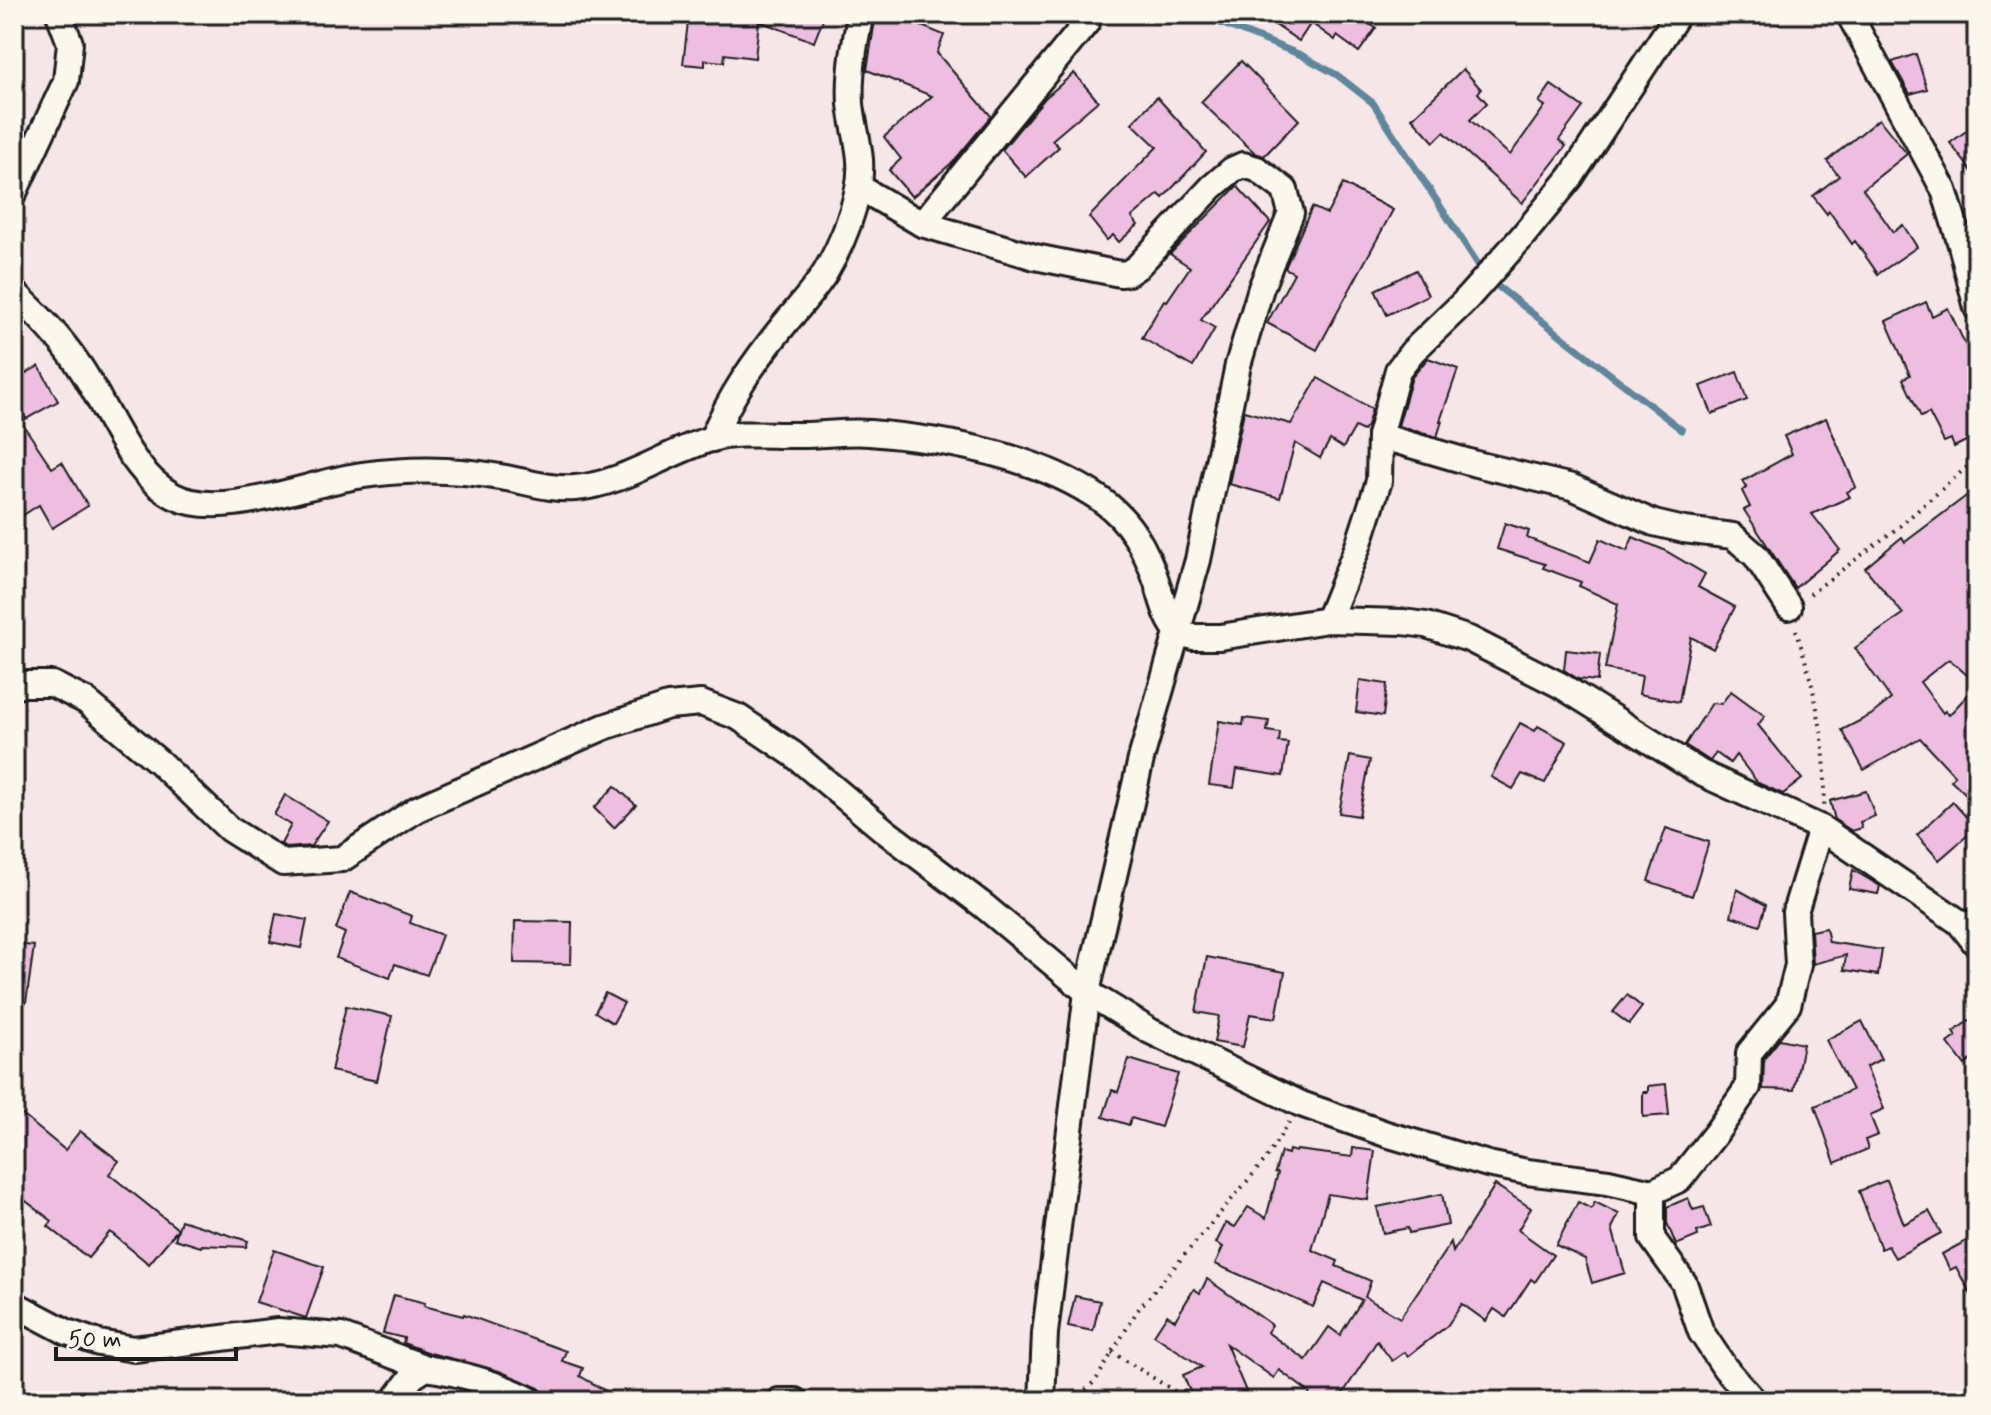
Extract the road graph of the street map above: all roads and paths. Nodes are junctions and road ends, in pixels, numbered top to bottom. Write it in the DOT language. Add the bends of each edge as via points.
graph roads {
  1 [pos="59,14"];
  2 [pos="861,14"];
  3 [pos="1678,14"];
  4 [pos="1849,14"];
  5 [pos="1087,22"];
  6 [pos="859,187"];
  7 [pos="14,193"];
  8 [pos="922,224"];
  9 [pos="1969,241"];
  10 [pos="14,292"];
  11 [pos="1977,308"];
  12 [pos="1380,436"];
  13 [pos="712,439"];
  14 [pos="1977,458"];
  15 [pos="1789,607"];
  16 [pos="1328,620"];
  17 [pos="1179,633"];
  18 [pos="14,687"];
  19 [pos="1821,828"];
  20 [pos="1977,945"];
  21 [pos="1087,992"];
  22 [pos="1301,1104"];
  23 [pos="1652,1192"];
  24 [pos="14,1304"];
  25 [pos="1112,1352"];
  26 [pos="426,1368"];
  27 [pos="394,1401"];
  28 [pos="532,1401"];
  29 [pos="779,1401"];
  30 [pos="795,1401"];
  31 [pos="1042,1401"];
  32 [pos="1074,1401"];
  33 [pos="1190,1401"];
  34 [pos="1754,1401"];
  1 -- 7 [label="street" via="70,43 66,81"];
  2 -- 6 [label="street" via="850,85 861,161"];
  3 -- 12 [label="street" via="1571,177 1398,370"];
  4 -- 9 [label="street"];
  5 -- 8 [label="street"];
  6 -- 8 [label="street"];
  6 -- 13 [label="street" via="823,277 747,372"];
  8 -- 17 [label="street" via="1035,257 1128,273 1232,170 1243,165 1257,169 1285,190 1291,213 1238,365"];
  9 -- 11 [label="street"];
  10 -- 13 [label="street" via="78,363 153,483 206,506 243,503 338,478 389,471 472,473 578,488"];
  12 -- 15 [label="street" via="1572,487 1654,523 1733,536 1756,556"];
  12 -- 16 [label="street" via="1379,481"];
  13 -- 17 [label="street" via="867,433 952,445 1053,474 1101,500 1125,521 1144,546 1167,615"];
  14 -- 15 [label="path" via="1900,526"];
  15 -- 19 [label="path" via="1820,728 1826,785"];
  16 -- 17 [label="street" via="1220,637"];
  16 -- 19 [label="street" via="1426,625 1469,639 1560,685 1701,773"];
  17 -- 21 [label="street" via="1142,755"];
  18 -- 21 [label="street" via="52,684 86,701 229,829 283,863 342,859 417,809 604,727 668,706 701,703 738,717 793,754"];
  19 -- 20 [label="street" via="1959,922"];
  19 -- 23 [label="street" via="1795,912 1798,965 1788,1005 1749,1053 1748,1087 1716,1133 1680,1179"];
  21 -- 22 [label="street" via="1150,1031"];
  21 -- 31 [label="street" via="1045,1333"];
  22 -- 23 [label="street" via="1488,1164"];
  22 -- 25 [label="path" via="1266,1159 1137,1311"];
  23 -- 34 [label="street" via="1652,1238 1684,1283 1701,1332"];
  24 -- 26 [label="street" via="67,1332 134,1349 278,1331 341,1336"];
  25 -- 32 [label="path" via="1096,1380"];
  25 -- 33 [label="path"];
  26 -- 27 [label="street"];
  26 -- 28 [label="street"];
  29 -- 30 [label="street"];
}
